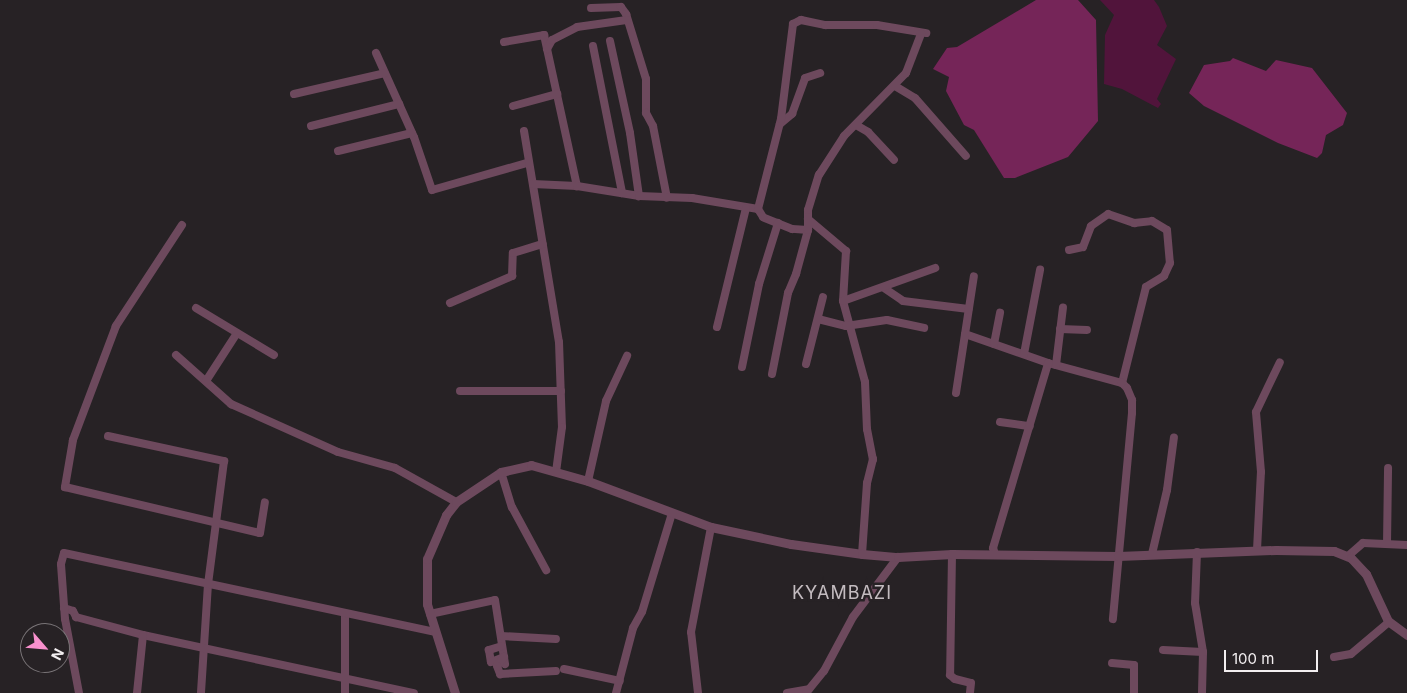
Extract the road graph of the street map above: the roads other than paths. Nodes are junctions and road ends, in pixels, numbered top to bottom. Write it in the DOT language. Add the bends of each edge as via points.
graph roads {
  1 [pos="591,8"];
  2 [pos="627,20"];
  3 [pos="610,41"];
  4 [pos="504,42"];
  5 [pos="593,46"];
  6 [pos="547,49"];
  7 [pos="376,53"];
  8 [pos="385,73"];
  9 [pos="820,73"];
  10 [pos="895,86"];
  11 [pos="294,94"];
  12 [pos="557,94"];
  13 [pos="399,104"];
  14 [pos="512,106"];
  15 [pos="780,124"];
  16 [pos="856,125"];
  17 [pos="311,126"];
  18 [pos="412,132"];
  19 [pos="524,132"];
  20 [pos="338,151"];
  21 [pos="966,156"];
  22 [pos="894,160"];
  23 [pos="527,163"];
  24 [pos="533,184"];
  25 [pos="577,186"];
  26 [pos="622,193"];
  27 [pos="638,196"];
  28 [pos="667,198"];
  29 [pos="746,208"];
  30 [pos="758,209"];
  31 [pos="808,219"];
  32 [pos="778,223"];
  33 [pos="182,225"];
  34 [pos="808,230"];
  35 [pos="543,244"];
  36 [pos="1069,250"];
  37 [pos="935,268"];
  38 [pos="1040,270"];
  39 [pos="974,276"];
  40 [pos="884,288"];
  41 [pos="823,297"];
  42 [pos="842,301"];
  43 [pos="450,303"];
  44 [pos="1064,307"];
  45 [pos="196,308"];
  46 [pos="969,309"];
  47 [pos="1000,313"];
  48 [pos="818,320"];
  49 [pos="850,324"];
  50 [pos="717,327"];
  51 [pos="924,328"];
  52 [pos="1060,329"];
  53 [pos="1088,330"];
  54 [pos="237,333"];
  55 [pos="965,334"];
  56 [pos="994,344"];
  57 [pos="1024,354"];
  58 [pos="176,355"];
  59 [pos="274,355"];
  60 [pos="627,356"];
  61 [pos="1280,362"];
  62 [pos="806,364"];
  63 [pos="1052,364"];
  64 [pos="742,367"];
  65 [pos="772,374"];
  66 [pos="206,380"];
  67 [pos="1122,383"];
  68 [pos="460,391"];
  69 [pos="561,391"];
  70 [pos="956,393"];
  71 [pos="1000,422"];
  72 [pos="1030,426"];
  73 [pos="108,436"];
  74 [pos="1174,437"];
  75 [pos="1388,468"];
  76 [pos="501,472"];
  77 [pos="556,472"];
  78 [pos="588,481"];
  79 [pos="265,502"];
  80 [pos="456,502"];
  81 [pos="672,513"];
  82 [pos="216,524"];
  83 [pos="711,527"];
  84 [pos="1387,544"];
  85 [pos="1407,544"];
  86 [pos="1257,550"];
  87 [pos="1197,552"];
  88 [pos="862,554"];
  89 [pos="952,554"];
  90 [pos="995,554"];
  91 [pos="1152,554"];
  92 [pos="1118,556"];
  93 [pos="1348,556"];
  94 [pos="898,557"];
  95 [pos="546,570"];
  96 [pos="208,584"];
  97 [pos="64,608"];
  98 [pos="345,614"];
  99 [pos="430,614"];
  100 [pos="1113,619"];
  101 [pos="1389,622"];
  102 [pos="435,632"];
  103 [pos="143,635"];
  104 [pos="1407,635"];
  105 [pos="500,636"];
  106 [pos="556,639"];
  107 [pos="204,646"];
  108 [pos="502,646"];
  109 [pos="1164,650"];
  110 [pos="1204,652"];
  111 [pos="1334,657"];
  112 [pos="504,660"];
  113 [pos="1112,663"];
  114 [pos="564,669"];
  115 [pos="556,671"];
  116 [pos="345,679"];
  117 [pos="620,681"];
  118 [pos="807,691"];
  119 [pos="78,693"];
  120 [pos="137,693"];
  121 [pos="201,693"];
  122 [pos="345,693"];
  123 [pos="414,693"];
  124 [pos="455,693"];
  125 [pos="616,693"];
  126 [pos="698,693"];
  127 [pos="787,693"];
  128 [pos="970,693"];
  129 [pos="1134,693"];
  130 [pos="1202,693"];
  1 -- 2 [label="street" via="621,7"];
  2 -- 6 [label="street" via="577,27 552,40"];
  2 -- 28 [label="street" via="646,79 646,113 653,126"];
  3 -- 27 [label="street" via="630,133"];
  4 -- 6 [label="street" via="544,35"];
  5 -- 26 [label="street"];
  6 -- 12 [label="street"];
  7 -- 8 [label="street"];
  8 -- 11 [label="street"];
  8 -- 13 [label="street"];
  9 -- 15 [label="street" via="805,78 792,114"];
  10 -- 15 [label="street" via="906,73 924,33 877,25 829,26 796,21"];
  10 -- 16 [label="street"];
  10 -- 21 [label="street" via="915,98"];
  12 -- 14 [label="street"];
  12 -- 25 [label="street"];
  13 -- 17 [label="street"];
  13 -- 18 [label="street"];
  15 -- 30 [label="street"];
  16 -- 22 [label="street" via="868,132"];
  16 -- 31 [label="street" via="844,136 818,176"];
  18 -- 20 [label="street"];
  18 -- 23 [label="street" via="432,190"];
  19 -- 23 [label="street"];
  23 -- 24 [label="street"];
  24 -- 25 [label="street"];
  24 -- 35 [label="street"];
  25 -- 26 [label="street"];
  26 -- 27 [label="street"];
  27 -- 28 [label="street"];
  28 -- 29 [label="street" via="692,198"];
  29 -- 30 [label="street"];
  29 -- 50 [label="street"];
  30 -- 32 [label="street" via="763,218"];
  31 -- 34 [label="street"];
  31 -- 42 [label="street" via="846,251"];
  32 -- 34 [label="street"];
  32 -- 64 [label="street" via="759,284"];
  33 -- 82 [label="street" via="116,326 74,440 65,487"];
  34 -- 65 [label="street" via="788,293"];
  35 -- 43 [label="street" via="513,254 512,276"];
  35 -- 69 [label="street" via="559,342"];
  36 -- 67 [label="street" via="1083,247 1091,226 1108,214 1134,223 1152,221 1167,230 1170,263 1164,276 1146,287"];
  37 -- 40 [label="street"];
  38 -- 57 [label="street"];
  39 -- 46 [label="street"];
  40 -- 42 [label="street"];
  40 -- 46 [label="street" via="903,301"];
  41 -- 48 [label="street"];
  42 -- 49 [label="street"];
  44 -- 52 [label="street"];
  45 -- 54 [label="street"];
  46 -- 55 [label="street"];
  47 -- 56 [label="street"];
  48 -- 49 [label="street"];
  48 -- 62 [label="street"];
  49 -- 51 [label="street" via="887,320"];
  49 -- 88 [label="street" via="865,382 867,429 873,459 867,483"];
  52 -- 53 [label="street"];
  52 -- 63 [label="street"];
  54 -- 59 [label="street"];
  54 -- 66 [label="street"];
  55 -- 56 [label="street"];
  55 -- 70 [label="street"];
  56 -- 57 [label="street"];
  57 -- 63 [label="street"];
  58 -- 66 [label="street"];
  60 -- 78 [label="street" via="606,401"];
  61 -- 86 [label="street" via="1256,412 1261,472"];
  63 -- 67 [label="street"];
  63 -- 72 [label="street"];
  66 -- 80 [label="street" via="231,404 338,452 395,468"];
  67 -- 92 [label="street" via="1132,400"];
  68 -- 69 [label="street"];
  69 -- 77 [label="street" via="562,428"];
  71 -- 72 [label="street"];
  72 -- 90 [label="street" via="993,548"];
  73 -- 82 [label="street" via="224,461"];
  74 -- 91 [label="street" via="1168,490"];
  75 -- 84 [label="street"];
  76 -- 77 [label="street" via="531,465"];
  76 -- 80 [label="street"];
  76 -- 95 [label="street" via="512,507"];
  77 -- 78 [label="street"];
  78 -- 81 [label="street"];
  79 -- 82 [label="street" via="260,533"];
  80 -- 99 [label="street" via="446,515 427,560 425,591"];
  81 -- 83 [label="street"];
  81 -- 117 [label="street" via="642,612 633,628"];
  82 -- 96 [label="street"];
  83 -- 88 [label="street" via="791,544"];
  83 -- 126 [label="street" via="691,632"];
  84 -- 85 [label="street"];
  84 -- 93 [label="street" via="1363,543"];
  86 -- 87 [label="street"];
  86 -- 93 [label="street" via="1334,551"];
  87 -- 91 [label="street"];
  87 -- 110 [label="street" via="1195,603"];
  88 -- 94 [label="street"];
  89 -- 90 [label="street"];
  89 -- 94 [label="street"];
  89 -- 128 [label="street" via="950,675 971,683"];
  90 -- 92 [label="street"];
  91 -- 92 [label="street"];
  92 -- 100 [label="street"];
  93 -- 101 [label="street" via="1366,574"];
  94 -- 118 [label="street" via="853,617 824,671"];
  96 -- 97 [label="street" via="64,553 61,564"];
  96 -- 98 [label="street"];
  96 -- 107 [label="street"];
  97 -- 103 [label="street" via="73,611 76,617"];
  97 -- 119 [label="street"];
  98 -- 102 [label="street"];
  98 -- 116 [label="street"];
  99 -- 102 [label="street"];
  99 -- 105 [label="street" via="495,600"];
  101 -- 104 [label="street"];
  101 -- 111 [label="street" via="1352,654"];
  102 -- 124 [label="street"];
  103 -- 107 [label="street"];
  103 -- 120 [label="street"];
  105 -- 106 [label="street"];
  105 -- 108 [label="street"];
  107 -- 116 [label="street"];
  107 -- 121 [label="street"];
  108 -- 112 [label="street"];
  108 -- 112 [label="street" via="489,650 491,662"];
  109 -- 110 [label="street"];
  110 -- 130 [label="street"];
  112 -- 115 [label="street" via="497,666 500,674"];
  113 -- 129 [label="street" via="1134,665"];
  114 -- 117 [label="street"];
  116 -- 122 [label="street"];
  116 -- 123 [label="street"];
  117 -- 125 [label="street"];
  118 -- 127 [label="street"];
}
